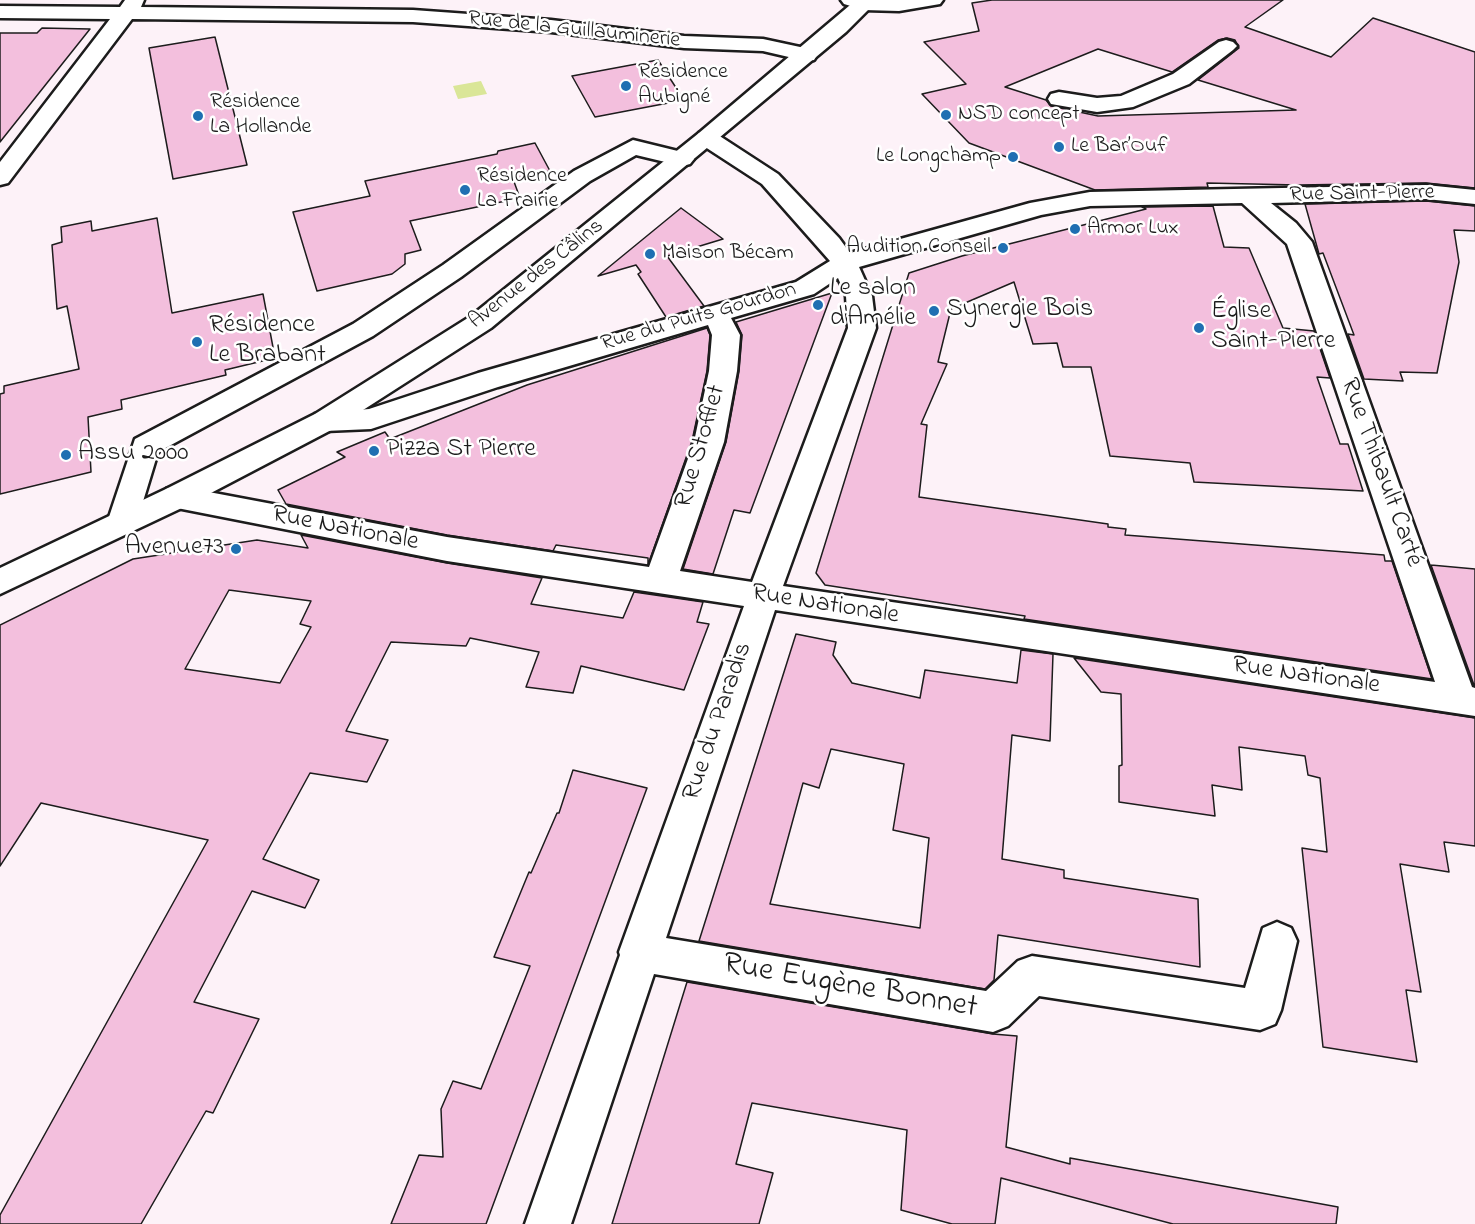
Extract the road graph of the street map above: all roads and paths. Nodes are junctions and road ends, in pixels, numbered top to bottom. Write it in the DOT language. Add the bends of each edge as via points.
graph roads {
  1 [pos="933,0"];
  2 [pos="861,2"];
  3 [pos="130,6"];
  4 [pos="0,12"];
  5 [pos="1226,46"];
  6 [pos="806,55"];
  7 [pos="1059,99"];
  8 [pos="707,138"];
  9 [pos="682,159"];
  10 [pos="0,178"];
  11 [pos="1249,197"];
  12 [pos="1475,197"];
  13 [pos="844,262"];
  14 [pos="715,313"];
  15 [pos="325,421"];
  16 [pos="177,497"];
  17 [pos="123,523"];
  18 [pos="660,581"];
  19 [pos="0,582"];
  20 [pos="763,597"];
  21 [pos="1467,701"];
  22 [pos="1277,941"];
  23 [pos="639,952"];
  24 [pos="548,1224"];
  1 -- 2 [label="street" via="899,5"];
  2 -- 6 [label="street, Avenue des Câlins"];
  3 -- 4 [label="street, Rue de la Guillauminerie"];
  3 -- 6 [label="street, Rue de la Guillauminerie" via="413,16 551,26 668,40 764,45"];
  3 -- 10 [label="street"];
  5 -- 7 [label="street" via="1181,79 1125,102 1097,105"];
  6 -- 8 [label="street, Avenue des Câlins"];
  8 -- 9 [label="street, Avenue des Câlins"];
  8 -- 13 [label="street, Rue du Paradis" via="770,179"];
  9 -- 15 [label="street, Avenue des Câlins" via="481,322"];
  9 -- 17 [label="street" via="633,147 582,176 523,225 308,364 191,427 145,446"];
  11 -- 12 [label="street, Rue Saint-Pierre" via="1426,192"];
  11 -- 13 [label="street, Rue du Puits Gourdon" via="1079,200 900,244"];
  11 -- 21 [label="street, Rue Thibault Carté" via="1299,242"];
  13 -- 14 [label="street, Rue du Puits Gourdon" via="805,288"];
  13 -- 20 [label="street, Rue du Paradis" via="859,296 862,328"];
  14 -- 15 [label="street, Rue du Puits Gourdon" via="371,419"];
  14 -- 18 [label="street, Rue Stofflet" via="726,335 709,442"];
  15 -- 16 [label="street, Avenue des Câlins"];
  16 -- 17 [label="street, Avenue des Câlins"];
  16 -- 18 [label="street, Rue Nationale" via="442,559"];
  17 -- 19 [label="street, Avenue des Câlins"];
  18 -- 20 [label="street, Rue Nationale"];
  20 -- 21 [label="street, Rue Nationale"];
  20 -- 23 [label="street, Rue du Paradis"];
  22 -- 23 [label="street, Rue Eugène Bonnet" via="1260,1010 1032,975 993,1012"];
  23 -- 24 [label="street, Rue du Paradis"];
}
